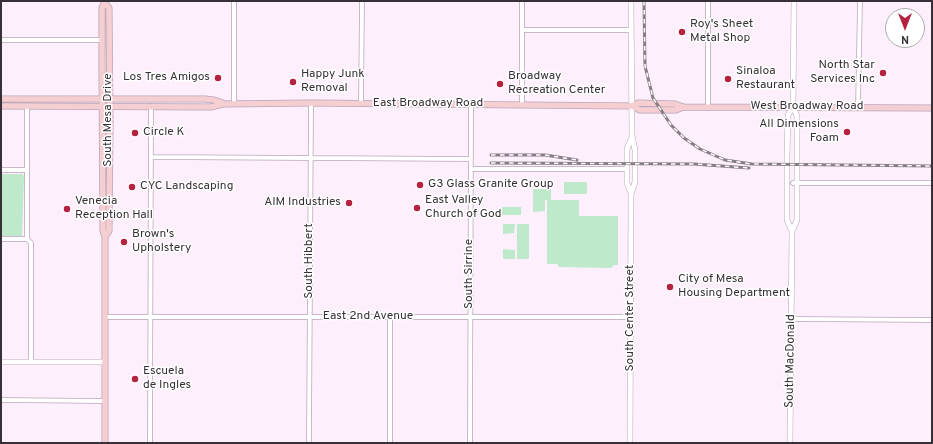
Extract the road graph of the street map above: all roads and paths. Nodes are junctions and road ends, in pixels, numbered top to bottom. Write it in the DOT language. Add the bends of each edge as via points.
graph roads {
  1 [pos="234,1"];
  2 [pos="362,1"];
  3 [pos="522,1"];
  4 [pos="631,1"];
  5 [pos="708,1"];
  6 [pos="794,1"];
  7 [pos="860,1"];
  8 [pos="105,2"];
  9 [pos="522,30"];
  10 [pos="631,30"];
  11 [pos="1,40"];
  12 [pos="102,40"];
  13 [pos="1,99"];
  14 [pos="102,102"];
  15 [pos="109,102"];
  16 [pos="311,103"];
  17 [pos="224,104"];
  18 [pos="234,104"];
  19 [pos="361,104"];
  20 [pos="471,105"];
  21 [pos="522,105"];
  22 [pos="1,106"];
  23 [pos="27,106"];
  24 [pos="151,106"];
  25 [pos="632,106"];
  26 [pos="708,107"];
  27 [pos="793,107"];
  28 [pos="858,107"];
  29 [pos="932,108"];
  30 [pos="632,136"];
  31 [pos="151,157"];
  32 [pos="311,158"];
  33 [pos="471,159"];
  34 [pos="471,169"];
  35 [pos="627,169"];
  36 [pos="1,170"];
  37 [pos="27,170"];
  38 [pos="795,182"];
  39 [pos="932,183"];
  40 [pos="631,194"];
  41 [pos="792,231"];
  42 [pos="106,237"];
  43 [pos="1,239"];
  44 [pos="27,239"];
  45 [pos="106,316"];
  46 [pos="150,317"];
  47 [pos="310,317"];
  48 [pos="390,317"];
  49 [pos="470,317"];
  50 [pos="631,317"];
  51 [pos="792,319"];
  52 [pos="932,320"];
  53 [pos="1,362"];
  54 [pos="30,362"];
  55 [pos="105,362"];
  56 [pos="1,400"];
  57 [pos="105,401"];
  58 [pos="105,443"];
  59 [pos="150,443"];
  60 [pos="309,443"];
  61 [pos="390,443"];
  62 [pos="470,443"];
  63 [pos="630,443"];
  64 [pos="790,443"];
  1 -- 18 [label="street"];
  2 -- 19 [label="street"];
  3 -- 9 [label="street"];
  4 -- 10 [label="street, South Center Street"];
  5 -- 26 [label="street"];
  6 -- 27 [label="street, South MacDonald"];
  7 -- 28 [label="street"];
  8 -- 12 [label="main road, South Mesa Drive" via="102,8"];
  8 -- 15 [label="main road, South Mesa Drive" via="109,8"];
  9 -- 10 [label="street"];
  9 -- 21 [label="street"];
  10 -- 25 [label="street, South Center Street"];
  11 -- 12 [label="street"];
  12 -- 14 [label="main road, South Mesa Drive"];
  13 -- 14 [label="main road, East Broadway Road"];
  14 -- 15 [label="main road, East Broadway Road"];
  14 -- 23 [label="main road, East Broadway Road"];
  14 -- 42 [label="main road, South Mesa Drive" via="103,231"];
  15 -- 17 [label="main road, East Broadway Road" via="214,100"];
  15 -- 24 [label="main road, East Broadway Road"];
  15 -- 42 [label="main road, South Mesa Drive" via="109,231"];
  16 -- 18 [label="main road, East Broadway Road"];
  16 -- 19 [label="main road, East Broadway Road"];
  16 -- 32 [label="street, South Hibbert"];
  17 -- 18 [label="main road, East Broadway Road"];
  17 -- 24 [label="main road, East Broadway Road" via="211,107"];
  19 -- 20 [label="main road, East Broadway Road"];
  20 -- 21 [label="main road, East Broadway Road"];
  20 -- 33 [label="street, South Sirrine"];
  21 -- 25 [label="main road, East Broadway Road"];
  22 -- 23 [label="main road, East Broadway Road"];
  23 -- 37 [label="street"];
  24 -- 31 [label="street"];
  25 -- 26 [label="main road, West Broadway Road" via="640,110"];
  25 -- 30 [label="street, South Center Street"];
  26 -- 27 [label="main road, West Broadway Road"];
  27 -- 28 [label="main road, West Broadway Road"];
  27 -- 38 [label="street, South MacDonald" via="797,116"];
  27 -- 41 [label="street, South MacDonald" via="788,115 787,155 787,220"];
  28 -- 29 [label="main road, West Broadway Road"];
  30 -- 35 [label="street, South Center Street" via="627,149"];
  30 -- 40 [label="street, South Center Street" via="635,150 635,182"];
  31 -- 32 [label="street"];
  31 -- 46 [label="street"];
  32 -- 33 [label="street"];
  32 -- 47 [label="street, South Hibbert"];
  33 -- 34 [label="street, South Sirrine"];
  34 -- 35 [label="street"];
  34 -- 49 [label="street, South Sirrine"];
  35 -- 40 [label="street, South Center Street" via="627,183"];
  36 -- 37 [label="street"];
  37 -- 44 [label="street"];
  38 -- 39 [label="street"];
  38 -- 41 [label="street, South MacDonald" via="797,220"];
  40 -- 50 [label="street, South Center Street"];
  41 -- 51 [label="street, South MacDonald"];
  42 -- 45 [label="main road, South Mesa Drive"];
  43 -- 44 [label="street"];
  44 -- 54 [label="street" via="31,244"];
  45 -- 46 [label="street, East 2nd Avenue"];
  45 -- 55 [label="main road, South Mesa Drive"];
  46 -- 47 [label="street, East 2nd Avenue"];
  46 -- 59 [label="street"];
  47 -- 48 [label="street, East 2nd Avenue"];
  47 -- 60 [label="street, South Hibbert"];
  48 -- 49 [label="street, East 2nd Avenue"];
  48 -- 61 [label="street"];
  49 -- 50 [label="street, East 2nd Avenue"];
  49 -- 62 [label="street, South Sirrine"];
  50 -- 63 [label="street, South Center Street"];
  51 -- 52 [label="street"];
  51 -- 64 [label="street, South MacDonald"];
  53 -- 54 [label="street"];
  54 -- 55 [label="street"];
  55 -- 57 [label="main road, South Mesa Drive"];
  56 -- 57 [label="street"];
  57 -- 58 [label="main road, South Mesa Drive"];
}
